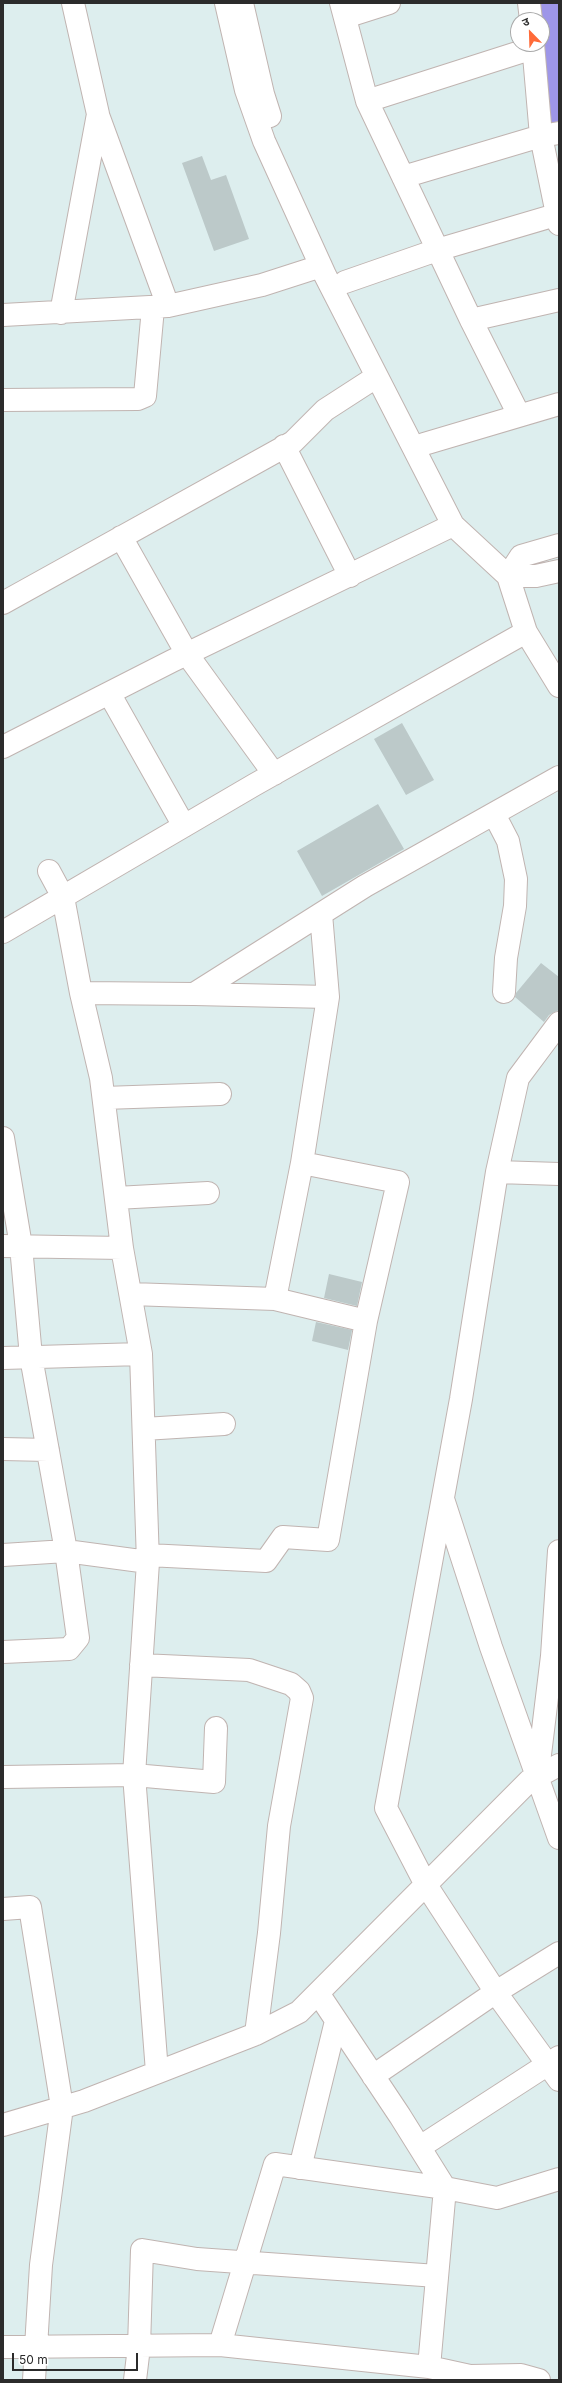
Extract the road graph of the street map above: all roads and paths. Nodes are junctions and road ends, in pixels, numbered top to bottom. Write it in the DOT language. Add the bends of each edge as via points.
graph roads {
  1 [pos="73,3"];
  2 [pos="226,3"];
  3 [pos="242,3"];
  4 [pos="389,3"];
  5 [pos="343,10"];
  6 [pos="515,52"];
  7 [pos="534,52"];
  8 [pos="367,101"];
  9 [pos="98,114"];
  10 [pos="550,135"];
  11 [pos="403,177"];
  12 [pos="559,214"];
  13 [pos="559,224"];
  14 [pos="437,250"];
  15 [pos="321,266"];
  16 [pos="345,282"];
  17 [pos="559,300"];
  18 [pos="160,307"];
  19 [pos="61,312"];
  20 [pos="3,315"];
  21 [pos="471,320"];
  22 [pos="376,377"];
  23 [pos="3,400"];
  24 [pos="559,404"];
  25 [pos="519,415"];
  26 [pos="424,444"];
  27 [pos="284,446"];
  28 [pos="457,530"];
  29 [pos="121,537"];
  30 [pos="559,545"];
  31 [pos="559,572"];
  32 [pos="350,576"];
  33 [pos="508,576"];
  34 [pos="3,603"];
  35 [pos="526,632"];
  36 [pos="187,654"];
  37 [pos="559,686"];
  38 [pos="109,693"];
  39 [pos="3,747"];
  40 [pos="274,774"];
  41 [pos="559,777"];
  42 [pos="494,814"];
  43 [pos="184,826"];
  44 [pos="49,872"];
  45 [pos="63,897"];
  46 [pos="321,914"];
  47 [pos="3,932"];
  48 [pos="504,992"];
  49 [pos="81,993"];
  50 [pos="194,994"];
  51 [pos="328,997"];
  52 [pos="559,1023"];
  53 [pos="220,1094"];
  54 [pos="104,1098"];
  55 [pos="3,1138"];
  56 [pos="302,1163"];
  57 [pos="497,1172"];
  58 [pos="559,1174"];
  59 [pos="208,1193"];
  60 [pos="116,1198"];
  61 [pos="12,1246"];
  62 [pos="122,1248"];
  63 [pos="131,1294"];
  64 [pos="275,1299"];
  65 [pos="366,1321"];
  66 [pos="141,1354"];
  67 [pos="3,1358"];
  68 [pos="31,1358"];
  69 [pos="224,1424"];
  70 [pos="144,1429"];
  71 [pos="3,1449"];
  72 [pos="48,1450"];
  73 [pos="443,1499"];
  74 [pos="66,1551"];
  75 [pos="3,1555"];
  76 [pos="148,1558"];
  77 [pos="559,1563"];
  78 [pos="3,1652"];
  79 [pos="555,1656"];
  80 [pos="141,1665"];
  81 [pos="216,1728"];
  82 [pos="559,1765"];
  83 [pos="134,1775"];
  84 [pos="3,1776"];
  85 [pos="537,1776"];
  86 [pos="559,1838"];
  87 [pos="426,1885"];
  88 [pos="3,1909"];
  89 [pos="559,1953"];
  90 [pos="496,1992"];
  91 [pos="318,1993"];
  92 [pos="336,2021"];
  93 [pos="256,2034"];
  94 [pos="555,2067"];
  95 [pos="157,2072"];
  96 [pos="373,2076"];
  97 [pos="62,2107"];
  98 [pos="3,2125"];
  99 [pos="420,2147"];
  100 [pos="300,2168"];
  101 [pos="559,2179"];
  102 [pos="445,2188"];
  103 [pos="245,2262"];
  104 [pos="437,2276"];
  105 [pos="220,2345"];
  106 [pos="139,2347"];
  107 [pos="3,2348"];
  108 [pos="36,2348"];
  109 [pos="429,2367"];
  110 [pos="34,2380"];
  111 [pos="135,2380"];
  112 [pos="538,2380"];
  1 -- 9 [label="street"];
  2 -- 15 [label="street" via="246,90 264,140"];
  3 -- 16 [label="street" via="263,94 277,137"];
  4 -- 5 [label="street"];
  5 -- 8 [label="street"];
  6 -- 8 [label="street"];
  7 -- 10 [label="street"];
  8 -- 11 [label="street"];
  9 -- 18 [label="street"];
  9 -- 19 [label="street"];
  10 -- 11 [label="street"];
  10 -- 12 [label="street"];
  11 -- 14 [label="street"];
  12 -- 13 [label="street"];
  12 -- 14 [label="street"];
  14 -- 16 [label="street"];
  14 -- 21 [label="street"];
  15 -- 18 [label="street" via="262,285"];
  15 -- 22 [label="street"];
  16 -- 26 [label="street"];
  17 -- 21 [label="street"];
  18 -- 19 [label="street"];
  18 -- 23 [label="street" via="145,396"];
  19 -- 20 [label="street"];
  21 -- 25 [label="street"];
  22 -- 27 [label="street" via="325,410 293,442"];
  22 -- 28 [label="street"];
  24 -- 25 [label="street"];
  25 -- 26 [label="street"];
  26 -- 28 [label="street" via="456,509"];
  27 -- 29 [label="street"];
  27 -- 32 [label="street"];
  28 -- 32 [label="street"];
  28 -- 33 [label="street"];
  29 -- 34 [label="street"];
  29 -- 36 [label="street"];
  30 -- 33 [label="street" via="521,556"];
  31 -- 33 [label="street" via="536,576"];
  32 -- 36 [label="street"];
  33 -- 35 [label="street"];
  35 -- 37 [label="street"];
  35 -- 40 [label="street"];
  36 -- 38 [label="street"];
  36 -- 40 [label="street"];
  38 -- 39 [label="street"];
  38 -- 43 [label="street"];
  40 -- 43 [label="street"];
  41 -- 42 [label="street"];
  42 -- 46 [label="street" via="365,886"];
  42 -- 48 [label="street" via="508,841 516,879"];
  43 -- 45 [label="street"];
  44 -- 45 [label="street"];
  45 -- 47 [label="street"];
  45 -- 49 [label="street"];
  46 -- 50 [label="street"];
  46 -- 51 [label="street"];
  49 -- 50 [label="street"];
  49 -- 54 [label="street"];
  50 -- 51 [label="street"];
  51 -- 56 [label="street"];
  52 -- 57 [label="street" via="518,1078"];
  53 -- 54 [label="street"];
  54 -- 60 [label="street"];
  55 -- 61 [label="street"];
  56 -- 64 [label="street"];
  56 -- 65 [label="street" via="398,1182"];
  57 -- 58 [label="street"];
  57 -- 73 [label="street"];
  59 -- 60 [label="street"];
  60 -- 62 [label="street"];
  61 -- 62 [label="street"];
  61 -- 68 [label="street"];
  62 -- 63 [label="street"];
  63 -- 64 [label="street"];
  63 -- 66 [label="street"];
  64 -- 65 [label="street"];
  65 -- 76 [label="street" via="328,1540 283,1537 266,1562"];
  66 -- 68 [label="street"];
  66 -- 70 [label="street"];
  67 -- 68 [label="street"];
  68 -- 72 [label="street"];
  69 -- 70 [label="street"];
  70 -- 76 [label="street"];
  71 -- 72 [label="street"];
  72 -- 74 [label="street"];
  73 -- 85 [label="street" via="491,1647"];
  73 -- 87 [label="street" via="386,1808"];
  74 -- 75 [label="street"];
  74 -- 76 [label="street"];
  74 -- 78 [label="street" via="78,1638 69,1649"];
  76 -- 80 [label="street"];
  77 -- 79 [label="street"];
  79 -- 85 [label="street"];
  80 -- 83 [label="street"];
  80 -- 93 [label="street" via="249,1670 291,1684 299,1690 302,1698 279,1826"];
  81 -- 83 [label="street" via="214,1782"];
  82 -- 85 [label="street"];
  83 -- 84 [label="street"];
  83 -- 95 [label="street"];
  85 -- 86 [label="street"];
  85 -- 87 [label="street" via="529,1780"];
  87 -- 90 [label="street"];
  87 -- 91 [label="street"];
  88 -- 97 [label="street" via="30,1907"];
  89 -- 90 [label="street"];
  90 -- 94 [label="street"];
  90 -- 96 [label="street"];
  91 -- 92 [label="street"];
  91 -- 93 [label="street" via="299,2012"];
  92 -- 96 [label="street"];
  92 -- 100 [label="street"];
  93 -- 95 [label="street"];
  94 -- 99 [label="street"];
  95 -- 97 [label="street"];
  96 -- 99 [label="street"];
  97 -- 98 [label="street"];
  97 -- 108 [label="street" via="41,2265"];
  99 -- 102 [label="street"];
  100 -- 102 [label="street"];
  100 -- 103 [label="street" via="275,2164"];
  101 -- 102 [label="street" via="497,2198"];
  102 -- 104 [label="street"];
  103 -- 104 [label="street"];
  103 -- 105 [label="street"];
  103 -- 106 [label="street" via="197,2259 142,2250"];
  104 -- 109 [label="street"];
  105 -- 106 [label="street"];
  105 -- 109 [label="street"];
  106 -- 108 [label="street"];
  106 -- 111 [label="street"];
  107 -- 108 [label="street"];
  108 -- 110 [label="street"];
  109 -- 112 [label="street" via="470,2376 521,2375"];
}
